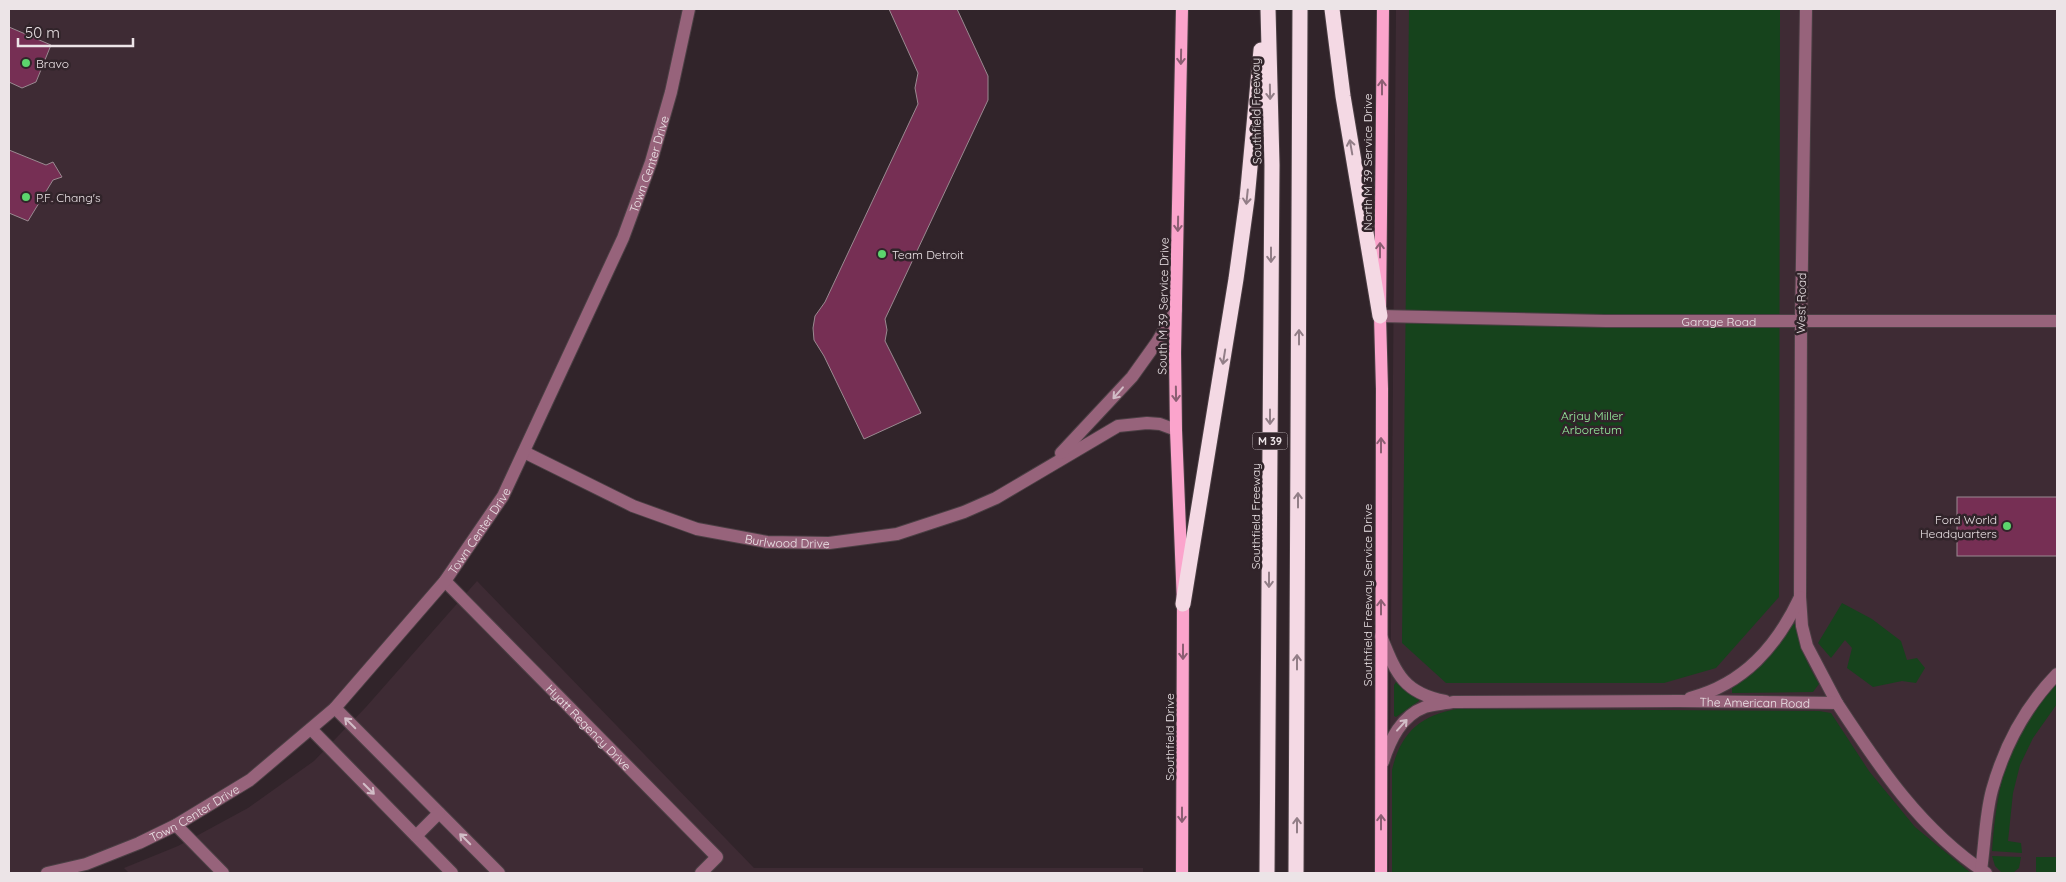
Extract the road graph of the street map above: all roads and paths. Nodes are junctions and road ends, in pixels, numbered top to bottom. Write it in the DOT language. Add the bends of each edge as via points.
graph roads {
  1 [pos="689,9"];
  2 [pos="1182,9"];
  3 [pos="1267,9"];
  4 [pos="1300,9"];
  5 [pos="1332,9"];
  6 [pos="1382,9"];
  7 [pos="1806,9"];
  8 [pos="1176,310"];
  9 [pos="1380,316"];
  10 [pos="1801,322"];
  11 [pos="2057,322"];
  12 [pos="1176,430"];
  13 [pos="524,452"];
  14 [pos="1051,464"];
  15 [pos="445,581"];
  16 [pos="1800,597"];
  17 [pos="1183,604"];
  18 [pos="1381,636"];
  19 [pos="2057,674"];
  20 [pos="1679,701"];
  21 [pos="1453,702"];
  22 [pos="1837,704"];
  23 [pos="334,708"];
  24 [pos="311,729"];
  25 [pos="1381,768"];
  26 [pos="439,813"];
  27 [pos="176,826"];
  28 [pos="416,836"];
  29 [pos="1182,872"];
  30 [pos="1983,872"];
  31 [pos="47,873"];
  32 [pos="223,873"];
  33 [pos="452,873"];
  34 [pos="499,873"];
  35 [pos="701,873"];
  36 [pos="1268,873"];
  37 [pos="1296,873"];
  38 [pos="1381,873"];
  1 -- 13 [label="street, Town Center Drive" via="677,71 651,162 626,230"];
  2 -- 8 [label="main road, South M 39 Service Drive, one-way"];
  3 -- 17 [label="highway, one-way" via="1243,230"];
  3 -- 36 [label="highway, Southfield Freeway / M 39, one-way" via="1272,175"];
  37 -- 4 [label="highway, M 39, one-way"];
  9 -- 5 [label="highway, one-way" via="1342,96"];
  9 -- 6 [label="main road, North M 39 Service Drive, one-way"];
  7 -- 10 [label="street, West Road"];
  8 -- 12 [label="main road, South M 39 Service Drive, one-way"];
  8 -- 14 [label="street, Burlwood Drive, one-way" via="1132,377"];
  9 -- 10 [label="street, Garage Road"];
  18 -- 9 [label="main road, Southfield Freeway Service Drive, one-way"];
  10 -- 11 [label="street, Garage Road"];
  10 -- 16 [label="street, West Road"];
  12 -- 14 [label="street, Burlwood Drive" via="1147,423 1118,426"];
  12 -- 17 [label="main road, South M 39 Service Drive"];
  13 -- 14 [label="street, Burlwood Drive" via="672,522 732,537 794,544 864,539 931,524 996,498"];
  13 -- 15 [label="street, Town Center Drive" via="503,496"];
  15 -- 23 [label="street, Town Center Drive"];
  15 -- 35 [label="street, Hyatt Regency Drive" via="717,857"];
  16 -- 20 [label="street, West Road" via="1788,623 1759,660 1722,687"];
  16 -- 22 [label="street, West Road" via="1807,646"];
  17 -- 29 [label="main road, Southfield Drive, one-way"];
  18 -- 21 [label="street, The American Road" via="1395,667 1412,689 1426,697"];
  18 -- 25 [label="main road, Southfield Freeway Service Drive"];
  19 -- 30 [label="street" via="2024,715 2007,749 1992,790 1985,829"];
  20 -- 21 [label="street, The American Road"];
  20 -- 22 [label="street, The American Road"];
  25 -- 21 [label="street, The American Road, one-way" via="1389,741 1408,717 1424,707"];
  22 -- 30 [label="street" via="1914,812"];
  23 -- 24 [label="street, Town Center Drive"];
  26 -- 23 [label="street, one-way"];
  24 -- 27 [label="street, Town Center Drive" via="250,780"];
  24 -- 28 [label="street, one-way"];
  38 -- 25 [label="main road, Southfield Freeway Service Drive, one-way"];
  26 -- 28 [label="street"];
  34 -- 26 [label="street, one-way"];
  27 -- 31 [label="street, Town Center Drive" via="86,864"];
  27 -- 32 [label="street"];
  28 -- 33 [label="street"];
}
